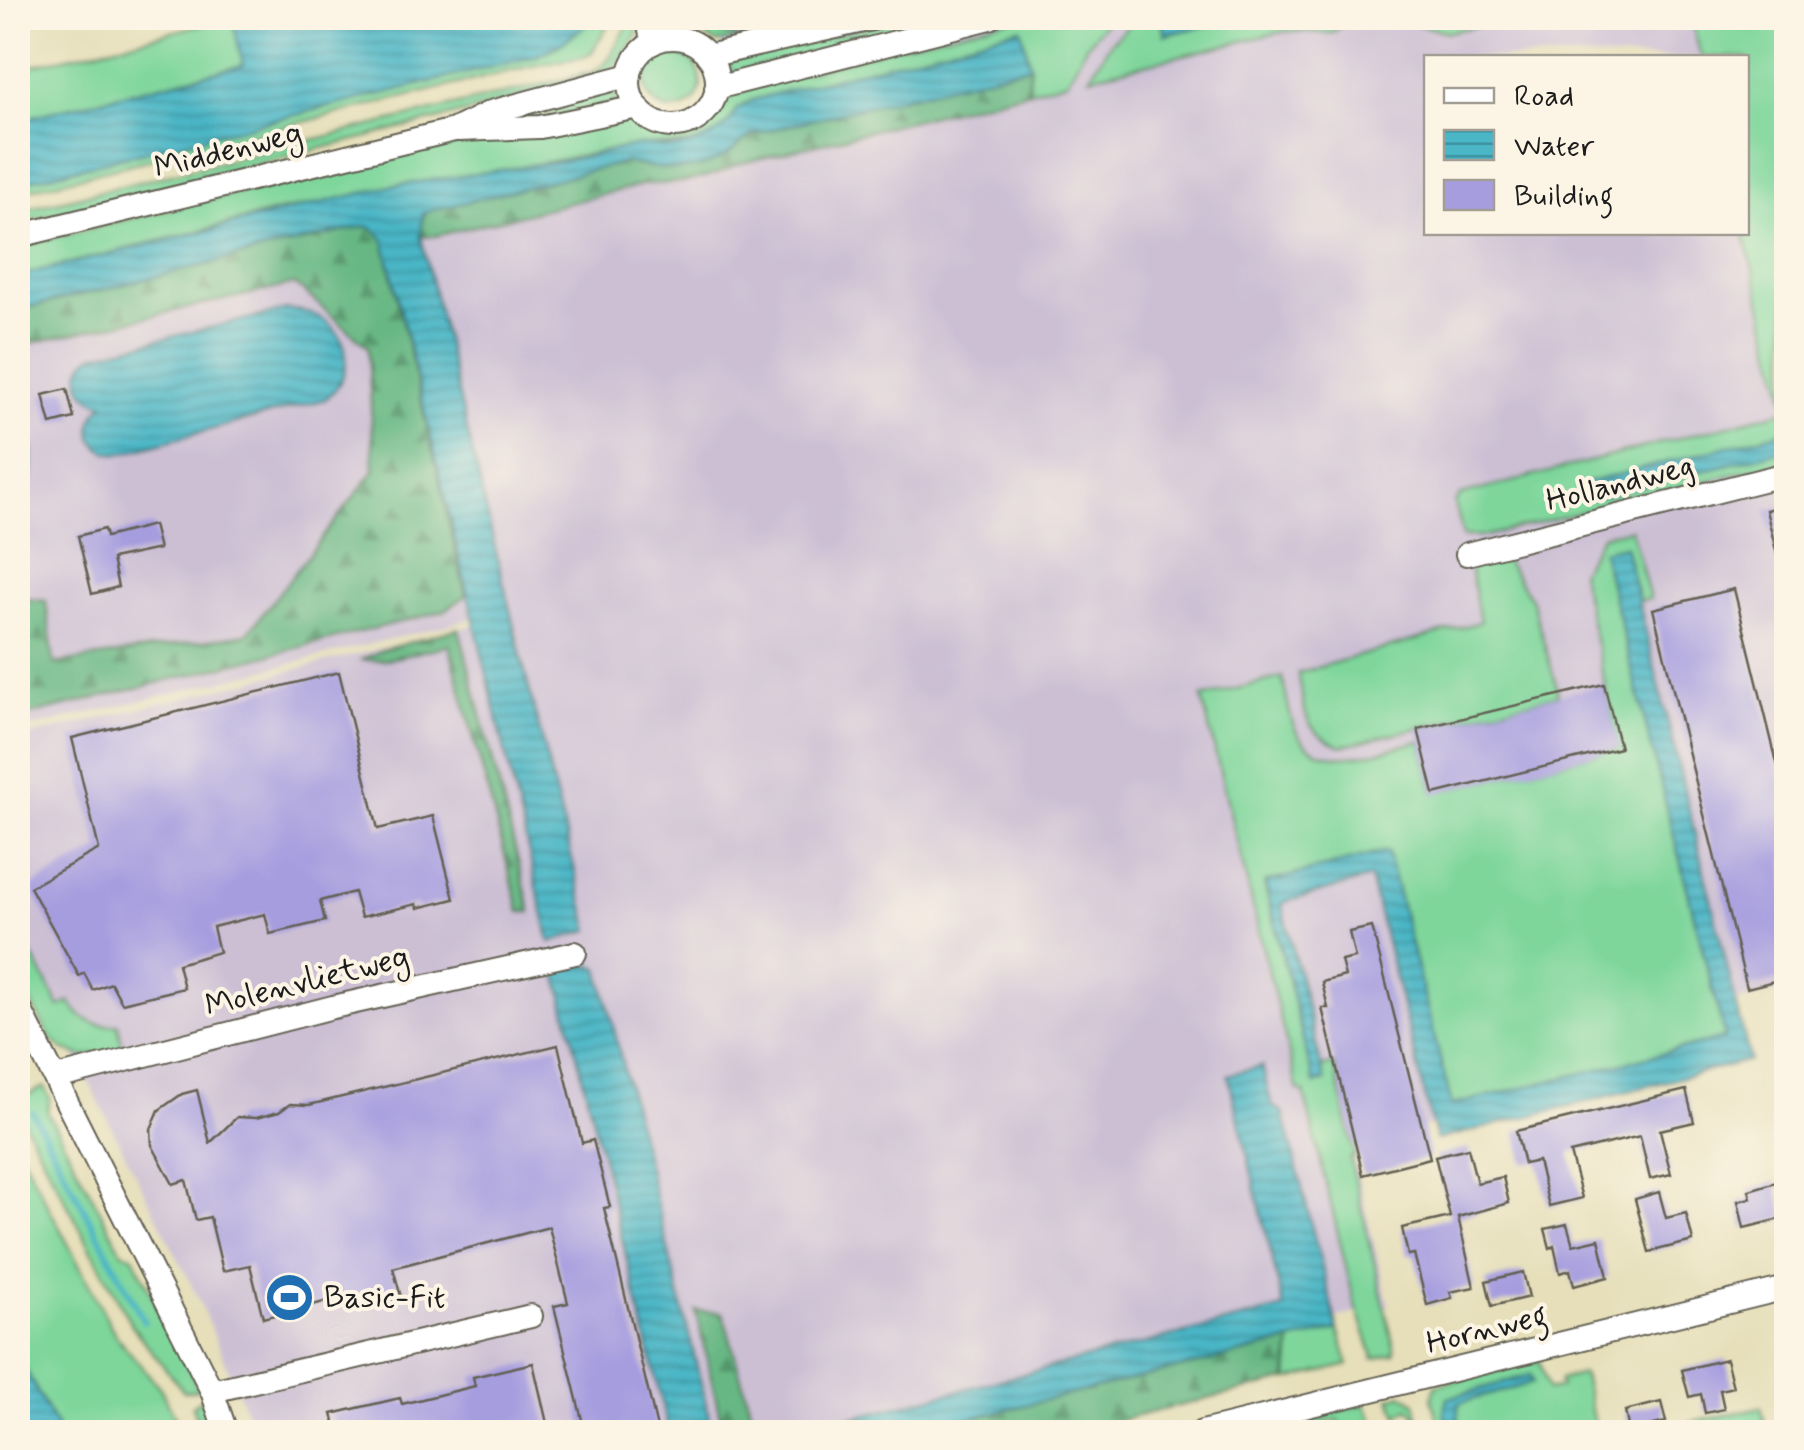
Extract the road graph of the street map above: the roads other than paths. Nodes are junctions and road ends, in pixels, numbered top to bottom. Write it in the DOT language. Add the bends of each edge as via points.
graph roads {
  1 [pos="647,18"];
  2 [pos="876,18"];
  3 [pos="990,18"];
  4 [pos="666,33"];
  5 [pos="708,56"];
  6 [pos="630,75"];
  7 [pos="716,88"];
  8 [pos="638,108"];
  9 [pos="454,130"];
  10 [pos="18,236"];
  11 [pos="1786,474"];
  12 [pos="1467,554"];
  13 [pos="575,952"];
  14 [pos="18,1005"];
  15 [pos="56,1078"];
  16 [pos="1786,1288"];
  17 [pos="531,1316"];
  18 [pos="212,1391"];
  19 [pos="226,1432"];
  20 [pos="1202,1432"];
  1 -- 4 [label="street"];
  2 -- 5 [label="street"];
  3 -- 7 [label="street"];
  4 -- 5 [label="street"];
  4 -- 6 [label="street" via="638,56"];
  5 -- 7 [label="street"];
  6 -- 8 [label="street"];
  6 -- 9 [label="street, Middenweg" via="491,112"];
  7 -- 8 [label="street" via="708,109 689,122 666,125"];
  8 -- 9 [label="street, Middenweg" via="540,126"];
  9 -- 10 [label="street, Middenweg"];
  11 -- 12 [label="street, Hollandweg"];
  13 -- 15 [label="street, Molenvlietweg"];
  14 -- 15 [label="street"];
  15 -- 18 [label="street"];
  16 -- 20 [label="street, Hornweg"];
  17 -- 18 [label="street"];
  18 -- 19 [label="street"];
}
